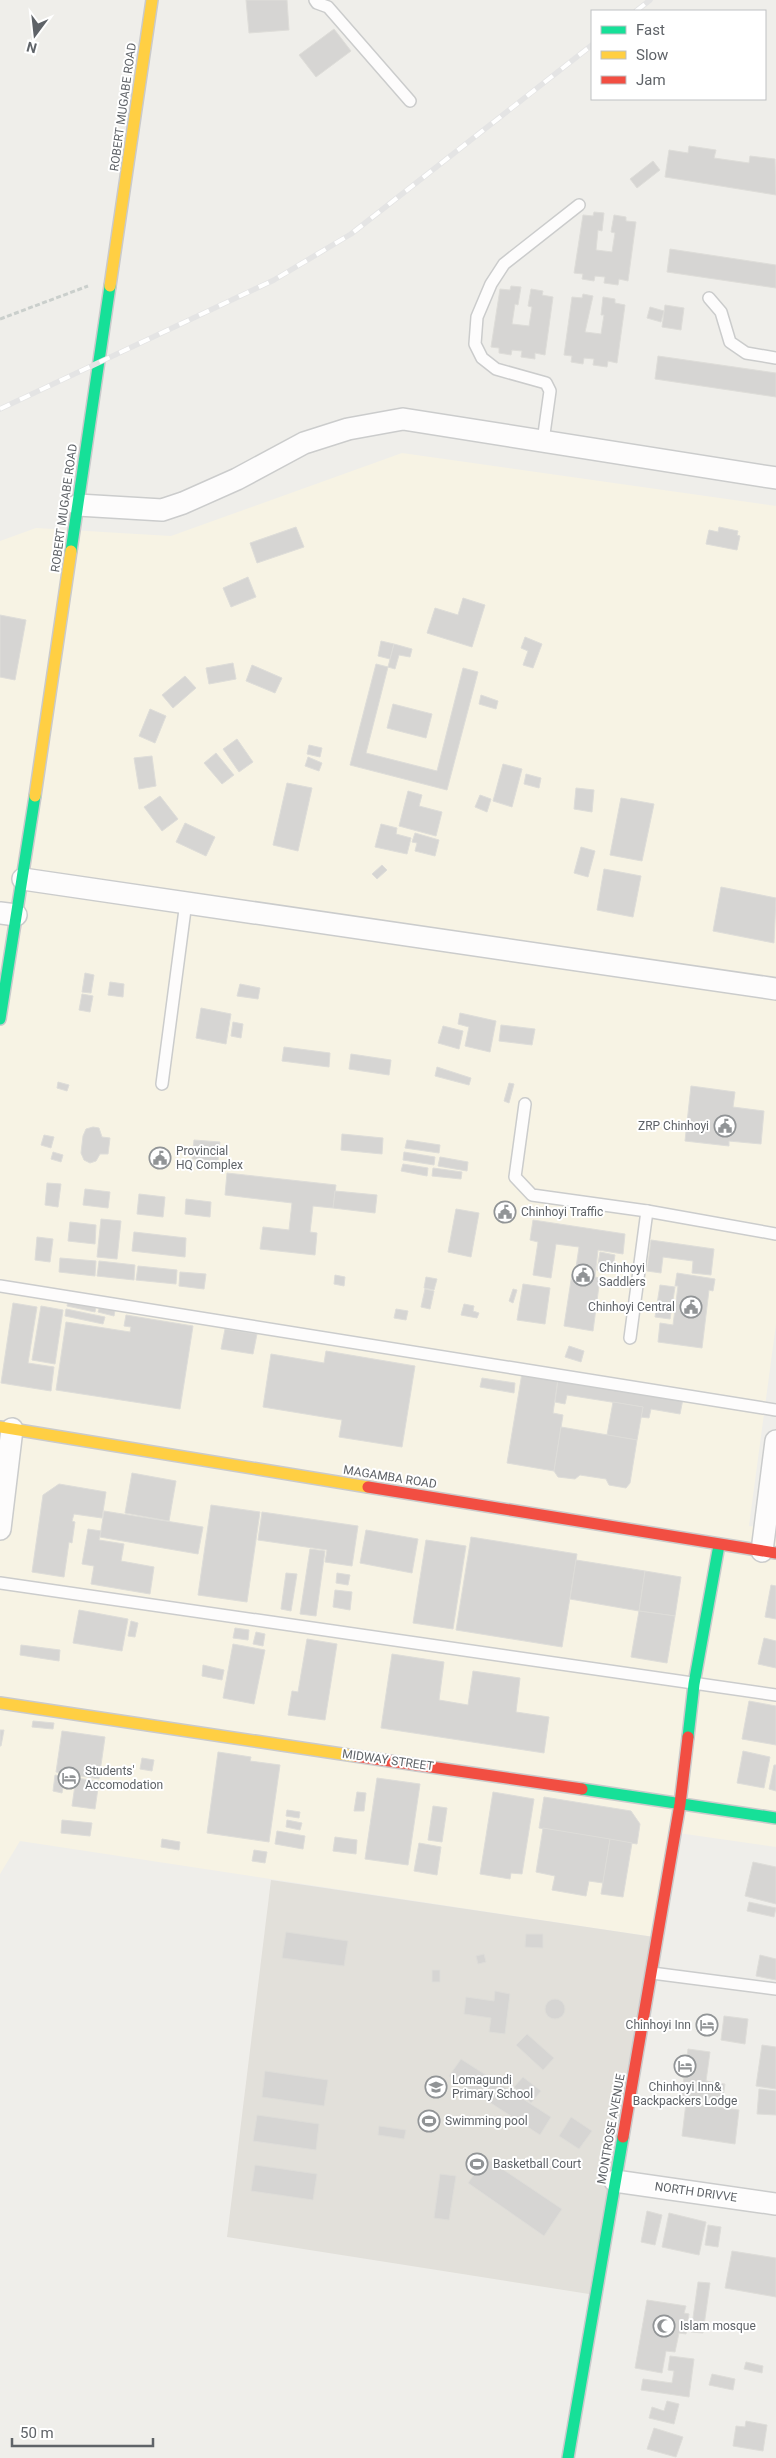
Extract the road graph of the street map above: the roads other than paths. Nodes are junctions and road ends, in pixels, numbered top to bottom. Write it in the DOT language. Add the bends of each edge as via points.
graph roads {
  1 [pos="152,0"];
  2 [pos="315,0"];
  3 [pos="410,101"];
  4 [pos="579,205"];
  5 [pos="709,298"];
  6 [pos="776,358"];
  7 [pos="543,441"];
  8 [pos="776,478"];
  9 [pos="78,506"];
  10 [pos="23,879"];
  11 [pos="186,902"];
  12 [pos="8,914"];
  13 [pos="776,989"];
  14 [pos="0,1019"];
  15 [pos="162,1084"];
  16 [pos="525,1104"];
  17 [pos="647,1211"];
  18 [pos="776,1234"];
  19 [pos="0,1286"];
  20 [pos="630,1338"];
  21 [pos="776,1410"];
  22 [pos="6,1428"];
  23 [pos="776,1441"];
  24 [pos="0,1529"];
  25 [pos="718,1545"];
  26 [pos="769,1552"];
  27 [pos="0,1583"];
  28 [pos="694,1684"];
  29 [pos="776,1695"];
  30 [pos="0,1703"];
  31 [pos="680,1804"];
  32 [pos="776,1818"];
  33 [pos="652,1973"];
  34 [pos="776,1988"];
  35 [pos="615,2181"];
  36 [pos="776,2204"];
  37 [pos="568,2458"];
  1 -- 9 [label="main road, ROBERT MUGABE ROAD"];
  2 -- 3 [label="lane" via="328,7"];
  4 -- 7 [label="lane" via="504,264 491,284 477,317 475,344 482,358 496,369 546,383 550,391"];
  5 -- 6 [label="lane" via="721,312 730,342 746,353"];
  7 -- 8 [label="street"];
  7 -- 9 [label="street" via="403,419 348,429 304,443 237,479 162,510"];
  9 -- 10 [label="main road, ROBERT MUGABE ROAD"];
  10 -- 11 [label="street"];
  10 -- 12 [label="main road, ROBERT MUGABE ROAD"];
  11 -- 13 [label="street"];
  11 -- 15 [label="lane"];
  12 -- 14 [label="main road, ROBERT MUGABE ROAD"];
  16 -- 17 [label="lane" via="515,1177 532,1196"];
  17 -- 18 [label="lane"];
  17 -- 20 [label="lane"];
  19 -- 21 [label="lane"];
  22 -- 24 [label="street"];
  22 -- 25 [label="main road, MAGAMBA ROAD"];
  23 -- 26 [label="street"];
  25 -- 26 [label="main road, MAGAMBA ROAD"];
  25 -- 28 [label="main road, MONTROSE AVENUE"];
  27 -- 28 [label="lane"];
  28 -- 29 [label="lane"];
  28 -- 31 [label="main road, MONTROSE AVENUE"];
  30 -- 31 [label="main road, MIDWAY STREET"];
  31 -- 32 [label="main road, MIDWAY STREET"];
  31 -- 33 [label="main road, MONTROSE AVENUE"];
  33 -- 34 [label="lane"];
  33 -- 35 [label="main road, MONTROSE AVENUE"];
  35 -- 36 [label="street, NORTH DRIVVE"];
  35 -- 37 [label="main road, MONTROSE AVENUE"];
}
